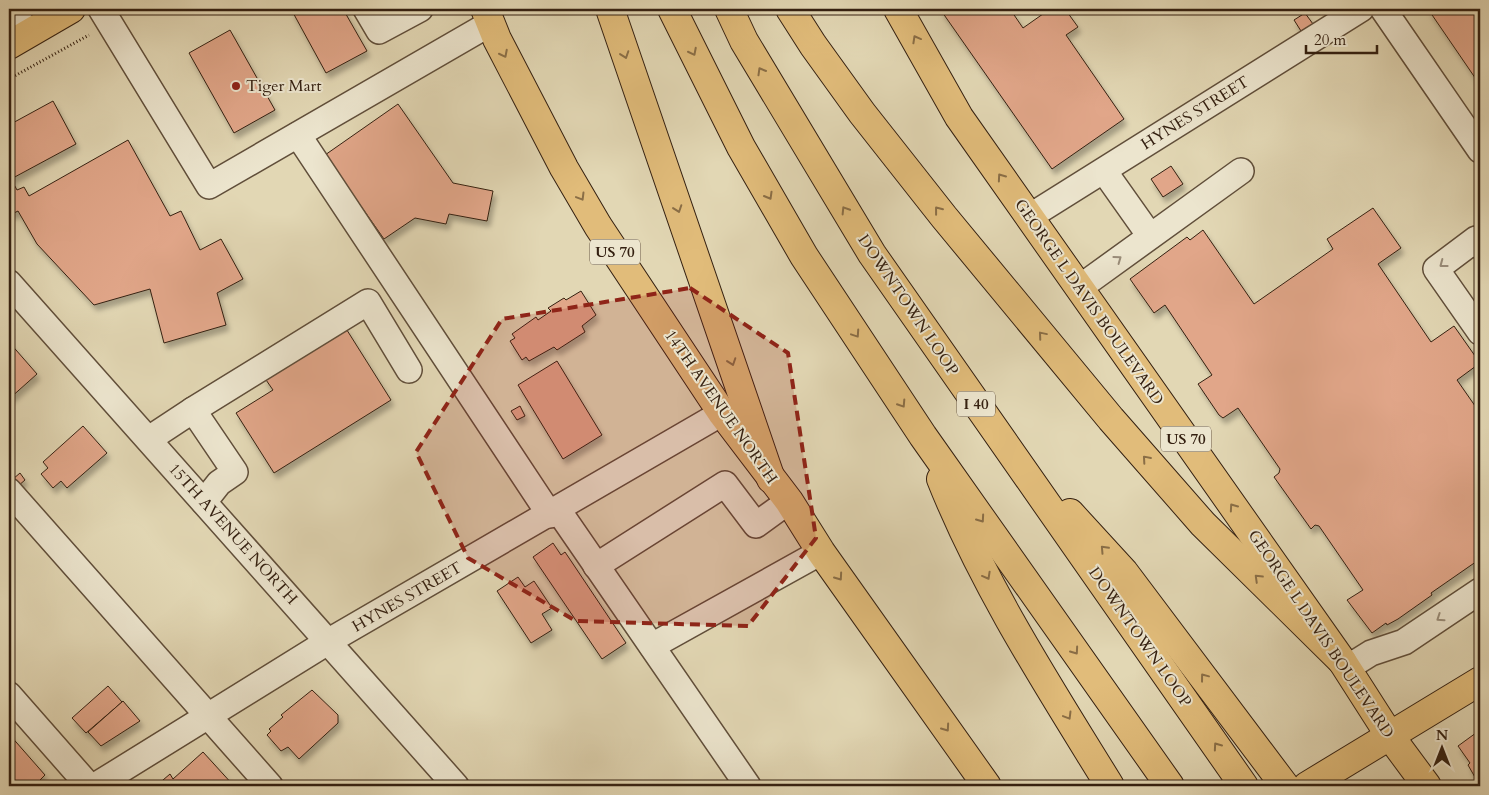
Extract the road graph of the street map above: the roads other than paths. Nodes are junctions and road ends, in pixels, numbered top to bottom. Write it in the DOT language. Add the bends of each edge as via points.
graph roads {
  1 [pos="14,9"];
  2 [pos="71,9"];
  3 [pos="366,9"];
  4 [pos="420,9"];
  5 [pos="610,9"];
  6 [pos="672,9"];
  7 [pos="729,9"];
  8 [pos="790,9"];
  9 [pos="898,9"];
  10 [pos="1361,9"];
  11 [pos="1383,9"];
  12 [pos="105,16"];
  13 [pos="488,16"];
  14 [pos="18,39"];
  15 [pos="298,135"];
  16 [pos="1480,150"];
  17 [pos="1104,171"];
  18 [pos="1240,171"];
  19 [pos="1029,217"];
  20 [pos="1150,236"];
  21 [pos="1480,246"];
  22 [pos="9,283"];
  23 [pos="1079,288"];
  24 [pos="1480,332"];
  25 [pos="409,370"];
  26 [pos="193,410"];
  27 [pos="722,413"];
  28 [pos="996,433"];
  29 [pos="923,436"];
  30 [pos="148,439"];
  31 [pos="772,479"];
  32 [pos="9,491"];
  33 [pos="789,501"];
  34 [pos="204,502"];
  35 [pos="554,512"];
  36 [pos="821,552"];
  37 [pos="596,566"];
  38 [pos="1480,591"];
  39 [pos="329,641"];
  40 [pos="652,646"];
  41 [pos="1344,664"];
  42 [pos="1480,681"];
  43 [pos="9,695"];
  44 [pos="208,716"];
  45 [pos="1390,736"];
  46 [pos="90,786"];
  47 [pos="94,786"];
  48 [pos="270,786"];
  49 [pos="456,786"];
  50 [pos="748,786"];
  51 [pos="988,786"];
  52 [pos="1110,786"];
  53 [pos="1170,786"];
  54 [pos="1244,786"];
  55 [pos="1285,786"];
  56 [pos="1307,786"];
  57 [pos="1427,786"];
  1 -- 14 [label="street"];
  2 -- 14 [label="main road"];
  3 -- 4 [label="street" via="379,32"];
  5 -- 31 [label="main road, one-way"];
  6 -- 29 [label="main road, one-way" via="741,147 804,256"];
  28 -- 7 [label="main road, DOWNTOWN LOOP / I 40, one-way" via="872,254 744,41"];
  41 -- 8 [label="main road, one-way" via="1203,524 1105,412 862,113"];
  19 -- 9 [label="main road, GEORGE L DAVIS BOULEVARD / US 70, one-way" via="959,117"];
  10 -- 17 [label="street, HYNES STREET"];
  11 -- 16 [label="street"];
  12 -- 15 [label="street" via="209,186"];
  13 -- 15 [label="street"];
  13 -- 27 [label="main road, 14TH AVENUE NORTH / US 70, one-way" via="588,209"];
  15 -- 35 [label="street"];
  17 -- 19 [label="street, HYNES STREET"];
  17 -- 20 [label="street"];
  18 -- 20 [label="street"];
  19 -- 23 [label="main road, GEORGE L DAVIS BOULEVARD / US 70"];
  23 -- 20 [label="street, one-way"];
  21 -- 24 [label="street, one-way" via="1476,239 1436,269"];
  22 -- 30 [label="street, 15TH AVENUE NORTH"];
  41 -- 23 [label="main road, GEORGE L DAVIS BOULEVARD / US 70, one-way"];
  25 -- 26 [label="street" via="368,302"];
  26 -- 30 [label="street"];
  26 -- 34 [label="street" via="235,472 219,483"];
  27 -- 31 [label="main road, 14TH AVENUE NORTH / US 70"];
  27 -- 35 [label="street, HYNES STREET"];
  54 -- 28 [label="main road, DOWNTOWN LOOP / I 40, one-way"];
  55 -- 28 [label="main road, one-way" via="1124,572"];
  29 -- 52 [label="main road, one-way" via="961,529"];
  29 -- 53 [label="main road, one-way"];
  30 -- 34 [label="street, 15TH AVENUE NORTH"];
  31 -- 33 [label="main road, 14TH AVENUE NORTH / US 70"];
  32 -- 44 [label="street"];
  33 -- 36 [label="main road, 14TH AVENUE NORTH / US 70"];
  33 -- 37 [label="street" via="756,525 725,484"];
  34 -- 39 [label="street, 15TH AVENUE NORTH"];
  35 -- 37 [label="street"];
  35 -- 39 [label="street, HYNES STREET"];
  36 -- 40 [label="street"];
  36 -- 51 [label="main road, 14TH AVENUE NORTH / US 70, one-way"];
  37 -- 40 [label="street"];
  38 -- 41 [label="street, one-way" via="1404,642"];
  39 -- 44 [label="street, HYNES STREET"];
  39 -- 49 [label="street, 15TH AVENUE NORTH"];
  40 -- 50 [label="street"];
  41 -- 45 [label="main road, GEORGE L DAVIS BOULEVARD / US 70"];
  42 -- 45 [label="main road"];
  43 -- 46 [label="street"];
  44 -- 47 [label="street, HYNES STREET"];
  44 -- 48 [label="street"];
  45 -- 56 [label="main road"];
  45 -- 57 [label="main road, GEORGE L DAVIS BOULEVARD / US 70"];
}
